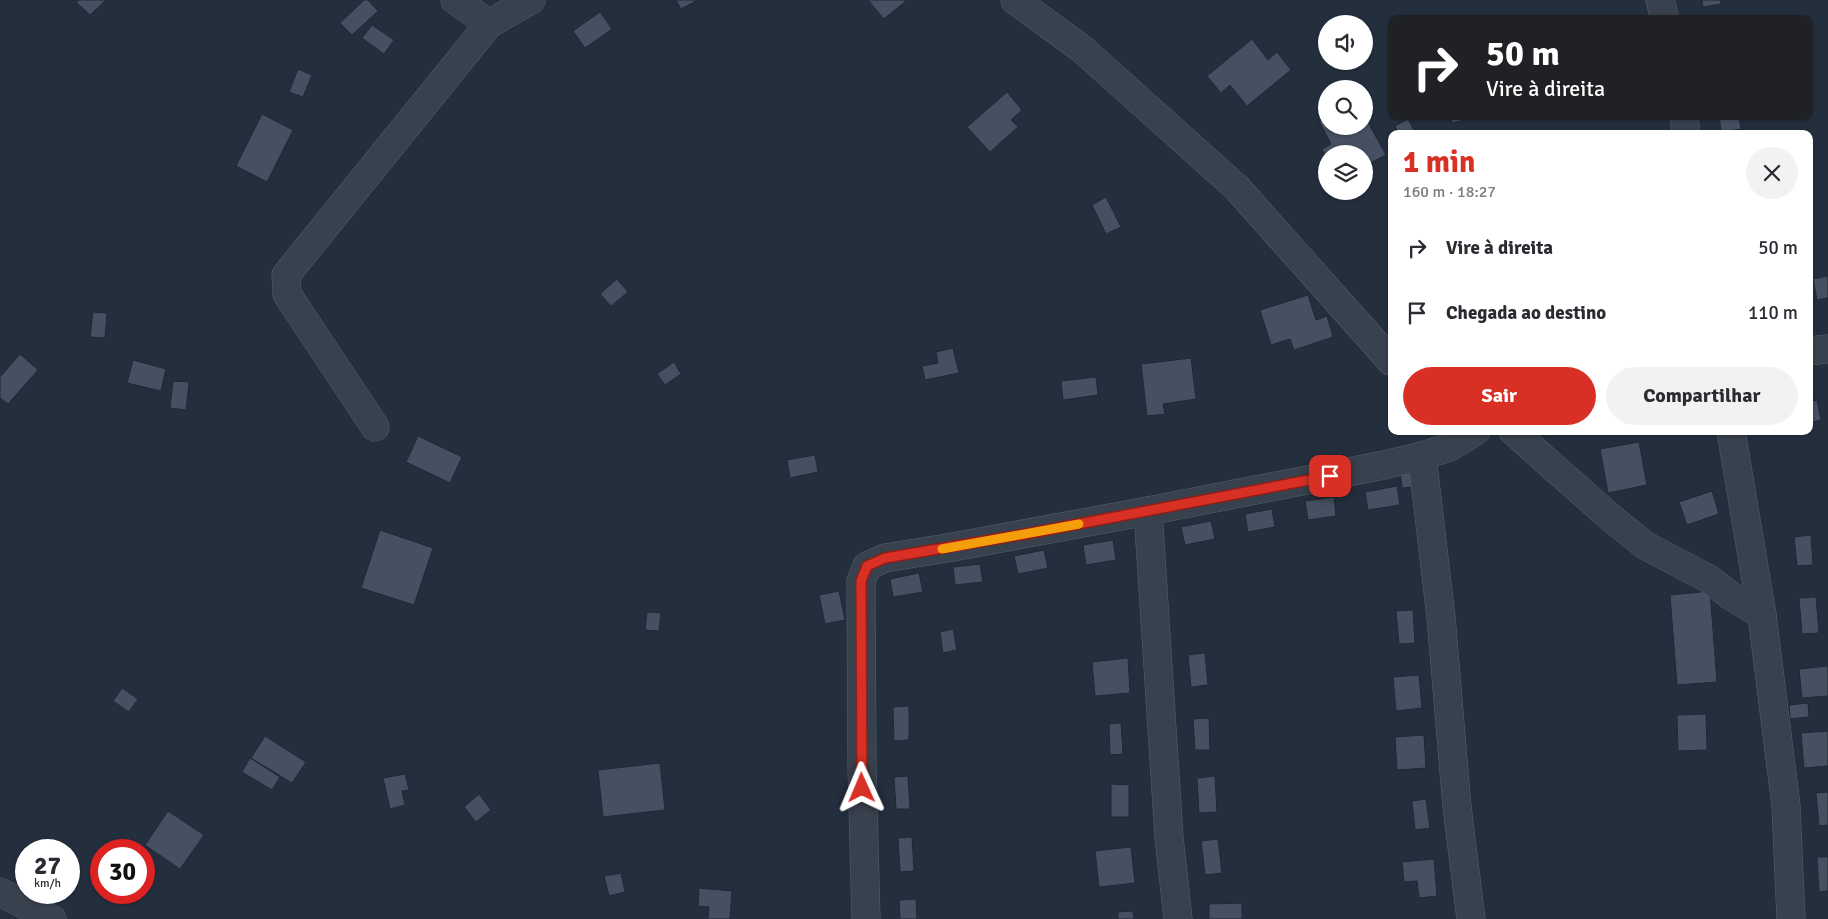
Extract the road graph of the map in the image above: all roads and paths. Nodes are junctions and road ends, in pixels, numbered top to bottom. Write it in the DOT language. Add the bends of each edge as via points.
graph roads {
  1 [pos="456,0"];
  2 [pos="531,0"];
  3 [pos="1015,0"];
  4 [pos="1660,0"];
  5 [pos="1664,15"];
  6 [pos="489,24"];
  7 [pos="1828,348"];
  8 [pos="1813,350"];
  9 [pos="1388,358"];
  10 [pos="375,426"];
  11 [pos="1470,435"];
  12 [pos="1518,435"];
  13 [pos="1732,435"];
  14 [pos="1422,456"];
  15 [pos="1148,511"];
  16 [pos="1762,615"];
  17 [pos="0,892"];
  18 [pos="52,919"];
  19 [pos="866,919"];
  20 [pos="1178,919"];
  21 [pos="1471,919"];
  22 [pos="1791,919"];
  1 -- 6 [label="street"];
  2 -- 6 [label="street"];
  3 -- 9 [label="street" via="1082,49 1237,188"];
  4 -- 5 [label="street"];
  6 -- 10 [label="street" via="286,275 287,294"];
  7 -- 8 [label="street"];
  11 -- 14 [label="street" via="1450,447"];
  12 -- 16 [label="street" via="1646,546 1709,579"];
  13 -- 16 [label="street"];
  14 -- 15 [label="street"];
  14 -- 21 [label="street"];
  15 -- 19 [label="street" via="885,558 867,566 861,581"];
  15 -- 20 [label="street" via="1168,827"];
  16 -- 22 [label="street" via="1786,806"];
  17 -- 18 [label="street"];
}
